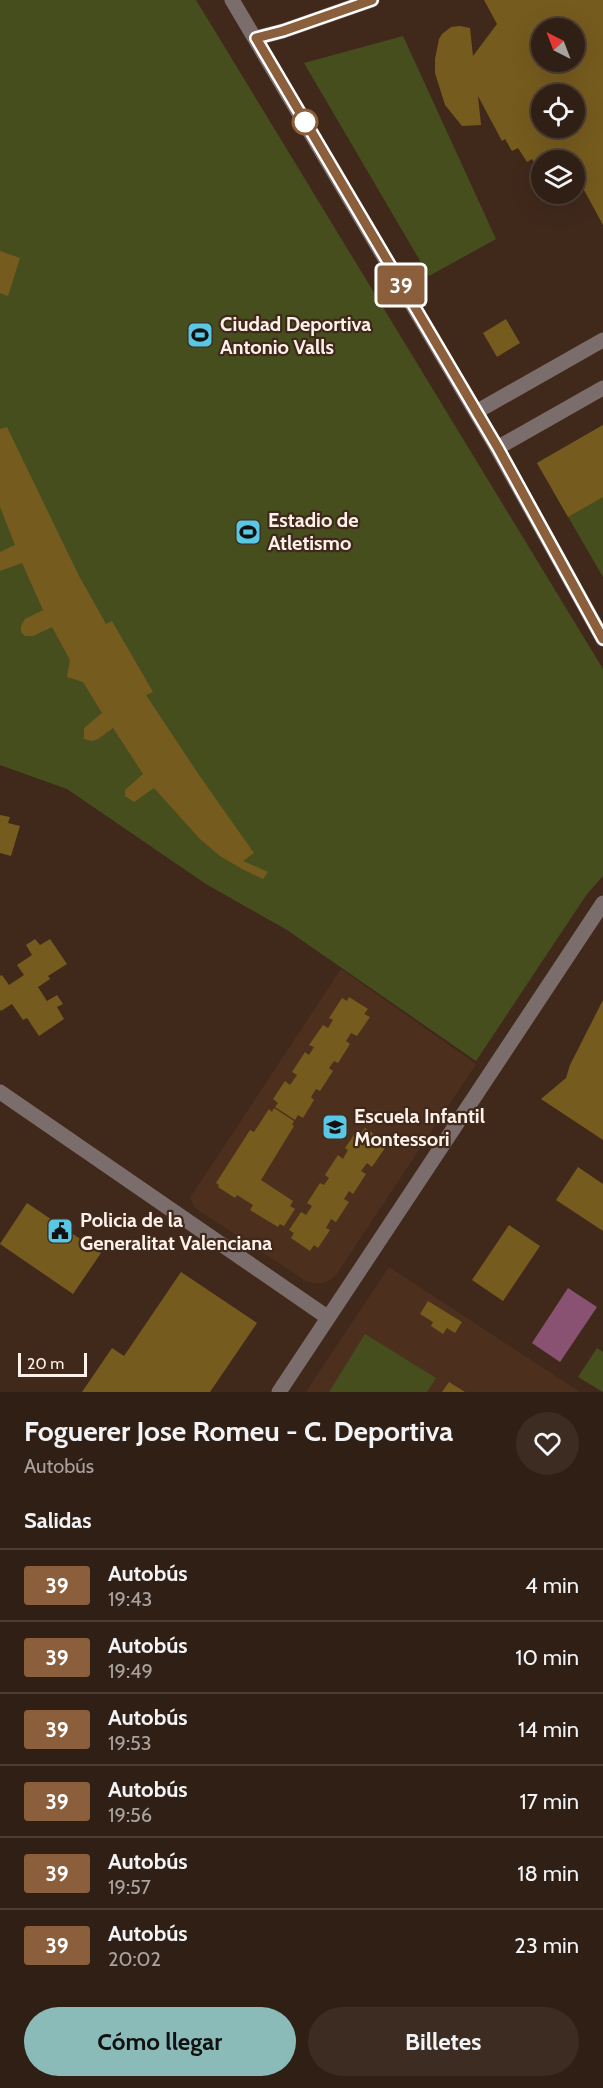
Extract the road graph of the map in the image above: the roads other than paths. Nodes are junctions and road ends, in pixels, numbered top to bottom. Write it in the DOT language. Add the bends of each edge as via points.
graph roads {
  1 [pos="232,0"];
  2 [pos="372,0"];
  3 [pos="256,38"];
  4 [pos="603,340"];
  5 [pos="603,388"];
  6 [pos="476,412"];
  7 [pos="498,448"];
  8 [pos="603,639"];
  9 [pos="603,903"];
  10 [pos="0,1092"];
  11 [pos="327,1317"];
  12 [pos="279,1392"];
  1 -- 3 [label="street"];
  2 -- 3 [label="street"];
  3 -- 6 [label="street"];
  4 -- 6 [label="street"];
  5 -- 7 [label="street"];
  6 -- 7 [label="street"];
  7 -- 8 [label="street"];
  9 -- 11 [label="street"];
  10 -- 11 [label="street"];
  11 -- 12 [label="street"];
}
